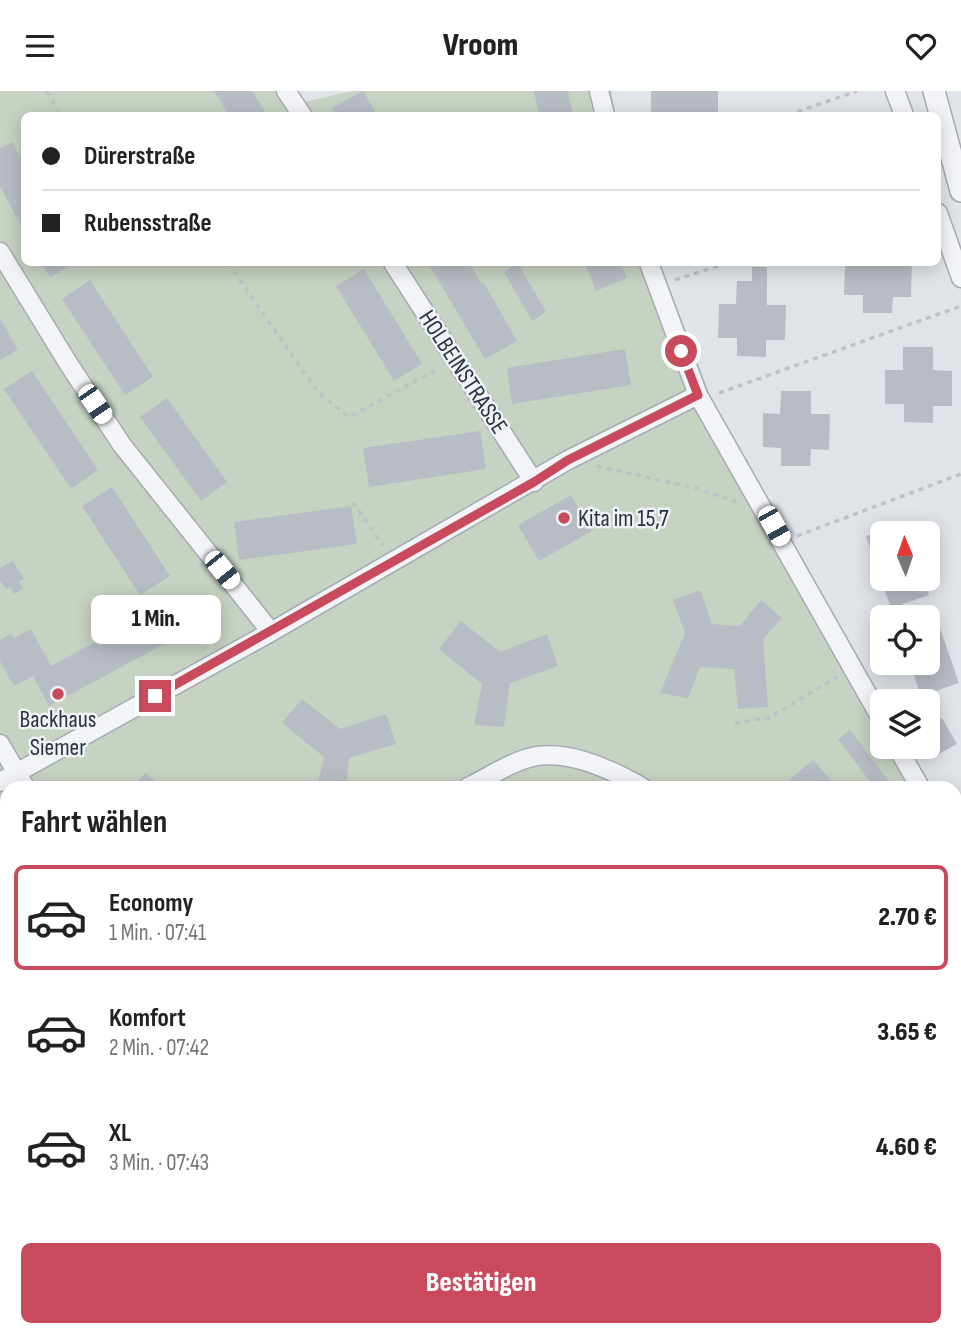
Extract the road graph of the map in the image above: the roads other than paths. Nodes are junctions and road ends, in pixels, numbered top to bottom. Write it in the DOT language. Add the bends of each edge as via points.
graph roads {
  1 [pos="286,91"];
  2 [pos="599,91"];
  3 [pos="895,91"];
  4 [pos="934,91"];
  5 [pos="300,112"];
  6 [pos="604,112"];
  7 [pos="903,112"];
  8 [pos="940,112"];
  9 [pos="941,117"];
  10 [pos="961,191"];
  11 [pos="941,221"];
  12 [pos="0,252"];
  13 [pos="395,266"];
  14 [pos="650,266"];
  15 [pos="961,278"];
  16 [pos="699,397"];
  17 [pos="534,482"];
  18 [pos="271,632"];
  19 [pos="870,698"];
  20 [pos="0,744"];
  21 [pos="904,759"];
  22 [pos="20,781"];
  23 [pos="480,781"];
  24 [pos="631,781"];
  25 [pos="917,781"];
  1 -- 5 [label="street"];
  2 -- 6 [label="street"];
  3 -- 7 [label="street"];
  4 -- 8 [label="street"];
  9 -- 10 [label="street"];
  11 -- 15 [label="street"];
  12 -- 18 [label="street" via="122,445"];
  13 -- 17 [label="street, HOLBEINSTRASSE"];
  14 -- 16 [label="street"];
  16 -- 17 [label="street" via="568,460"];
  16 -- 19 [label="street"];
  17 -- 18 [label="street"];
  18 -- 22 [label="street"];
  20 -- 22 [label="street"];
  21 -- 25 [label="street"];
  23 -- 24 [label="street" via="540,756 579,760"];
}
